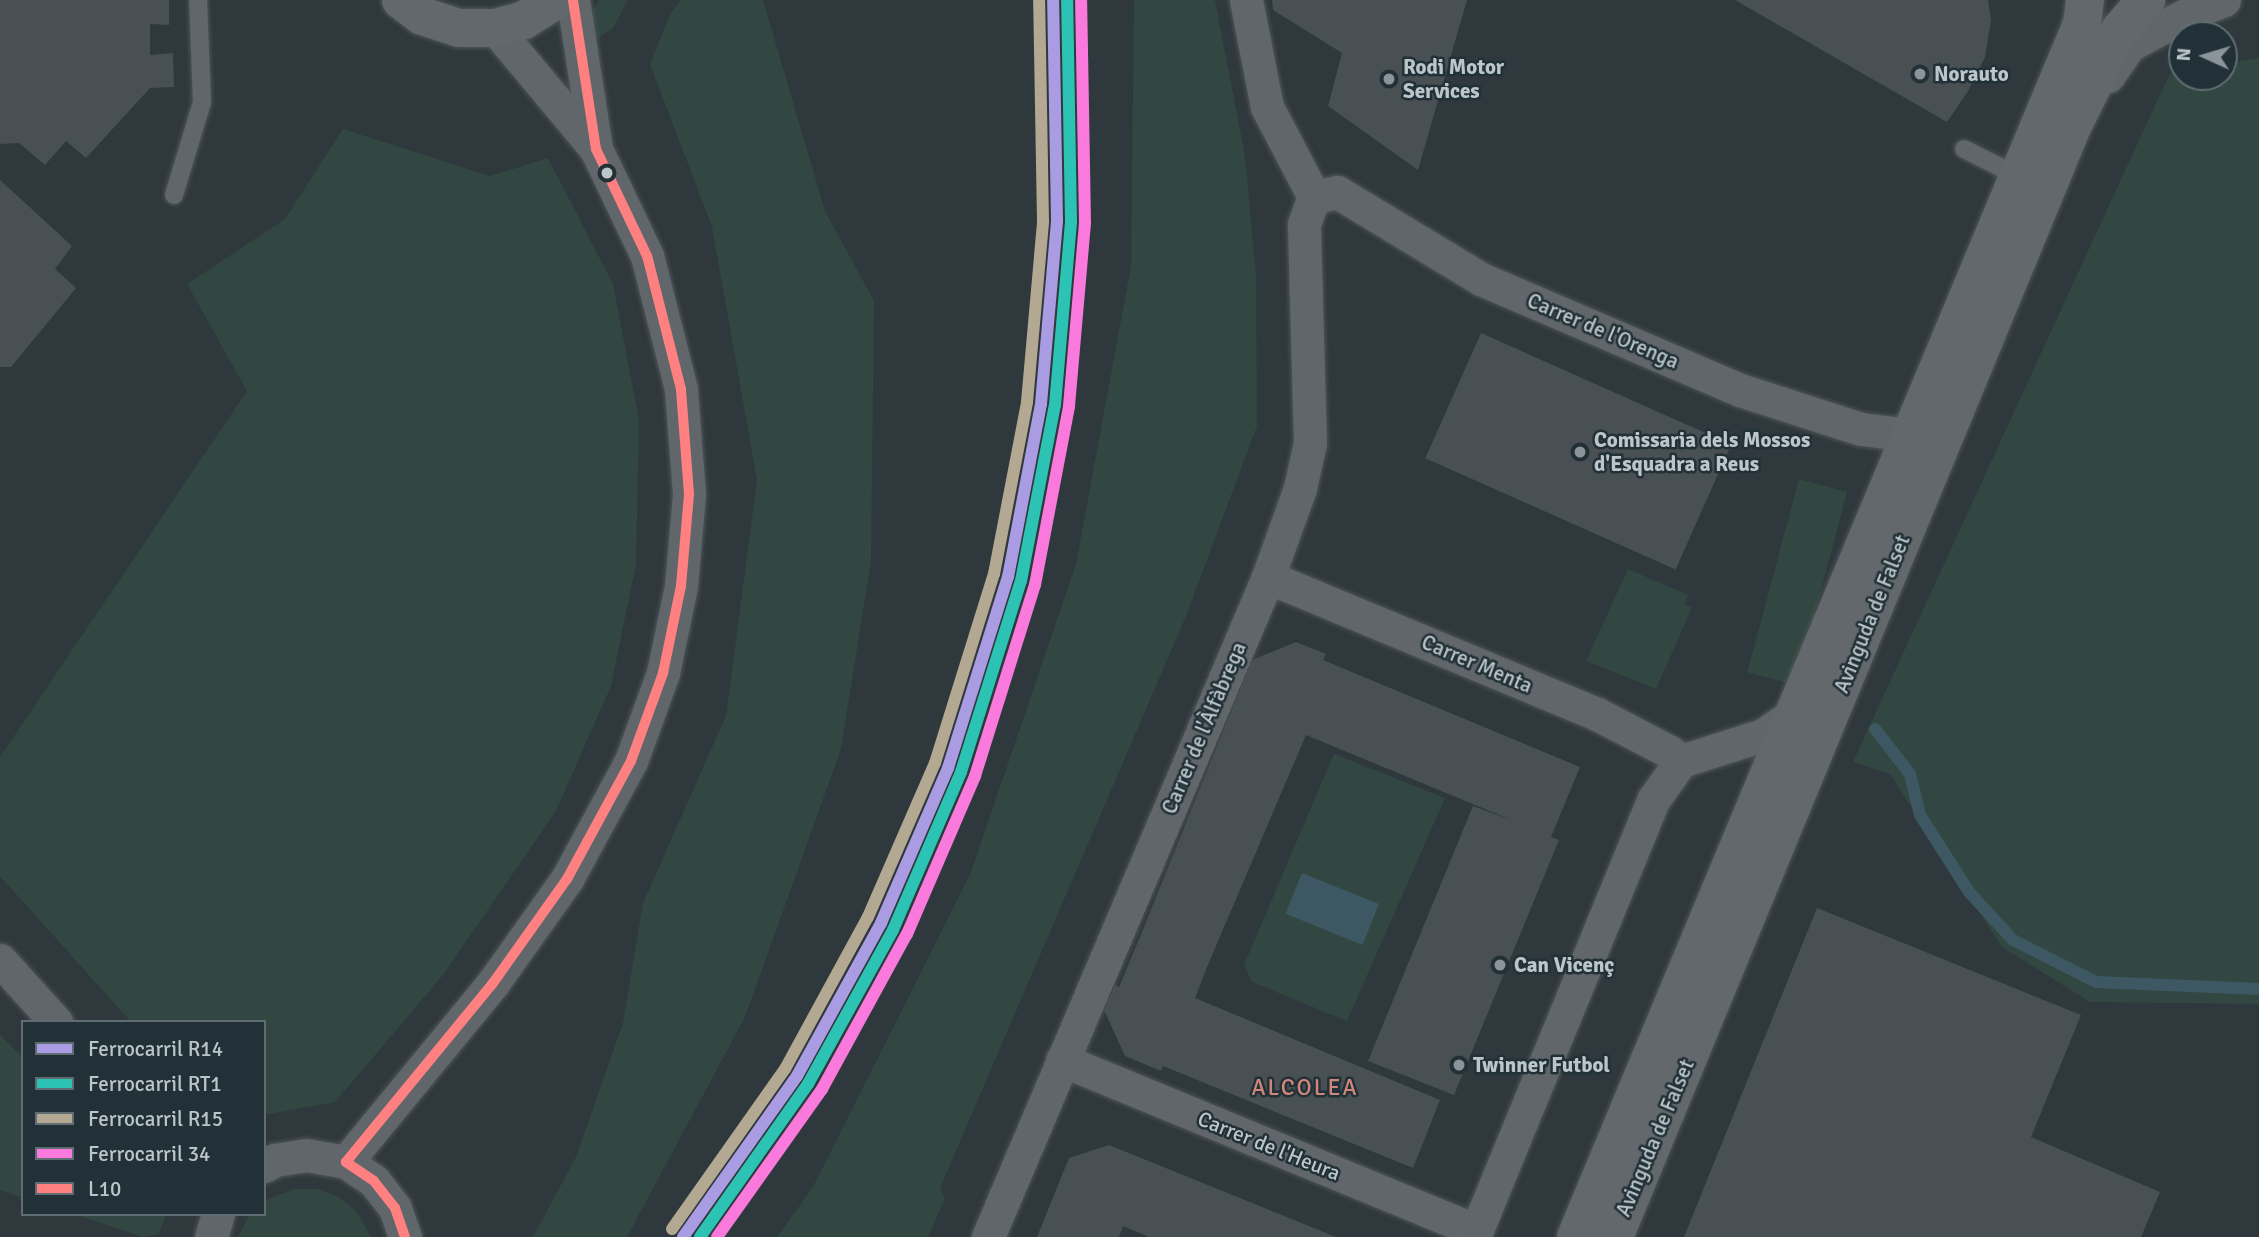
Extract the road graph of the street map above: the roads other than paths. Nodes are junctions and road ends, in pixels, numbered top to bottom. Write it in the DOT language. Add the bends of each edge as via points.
graph roads {
  1 [pos="198,0"];
  2 [pos="401,0"];
  3 [pos="556,0"];
  4 [pos="573,0"];
  5 [pos="1246,0"];
  6 [pos="2060,0"];
  7 [pos="2085,0"];
  8 [pos="2146,0"];
  9 [pos="2224,0"];
  10 [pos="495,28"];
  11 [pos="2057,121"];
  12 [pos="596,149"];
  13 [pos="1964,149"];
  14 [pos="2016,175"];
  15 [pos="174,195"];
  16 [pos="1314,197"];
  17 [pos="1909,435"];
  18 [pos="1268,577"];
  19 [pos="1792,715"];
  20 [pos="1681,761"];
  21 [pos="0,961"];
  22 [pos="53,1020"];
  23 [pos="1062,1060"];
  24 [pos="346,1162"];
  25 [pos="266,1165"];
  26 [pos="217,1216"];
  27 [pos="1475,1234"];
  28 [pos="211,1237"];
  29 [pos="405,1237"];
  30 [pos="988,1237"];
  31 [pos="1576,1237"];
  32 [pos="1614,1237"];
  1 -- 15 [label="lane" via="202,102"];
  2 -- 10 [label="main road" via="422,16 458,27"];
  3 -- 10 [label="main road" via="524,20"];
  4 -- 12 [label="street"];
  5 -- 16 [label="street" via="1267,107"];
  6 -- 11 [label="main road"];
  7 -- 11 [label="main road, Avinguda de Falset"];
  8 -- 11 [label="main road, Avinguda de Falset"];
  9 -- 11 [label="street" via="2130,45"];
  10 -- 12 [label="street"];
  11 -- 14 [label="main road, Avinguda de Falset"];
  11 -- 32 [label="main road, Avinguda de Falset"];
  12 -- 24 [label="street" via="647,256 681,389 689,494 681,586 663,673 631,761 567,879 493,984"];
  13 -- 14 [label="lane"];
  14 -- 17 [label="main road, Avinguda de Falset"];
  16 -- 17 [label="street, Carrer de l'Orenga" via="1337,192 1482,279 1740,390 1861,429"];
  16 -- 18 [label="street, Carrer de l'Àlfàbrega" via="1304,224 1310,443 1300,488"];
  17 -- 19 [label="main road, Avinguda de Falset"];
  18 -- 20 [label="street, Carrer Menta" via="1597,714"];
  18 -- 23 [label="street, Carrer de l'Àlfàbrega"];
  19 -- 20 [label="street" via="1763,735"];
  19 -- 31 [label="main road, Avinguda de Falset"];
  20 -- 27 [label="street" via="1653,800"];
  21 -- 22 [label="street"];
  23 -- 27 [label="street, Carrer de l'Heura"];
  23 -- 30 [label="street, Carrer de l'Àlfàbrega"];
  24 -- 25 [label="street" via="306,1156"];
  24 -- 29 [label="street" via="374,1181 395,1208"];
  26 -- 28 [label="street"];
}
